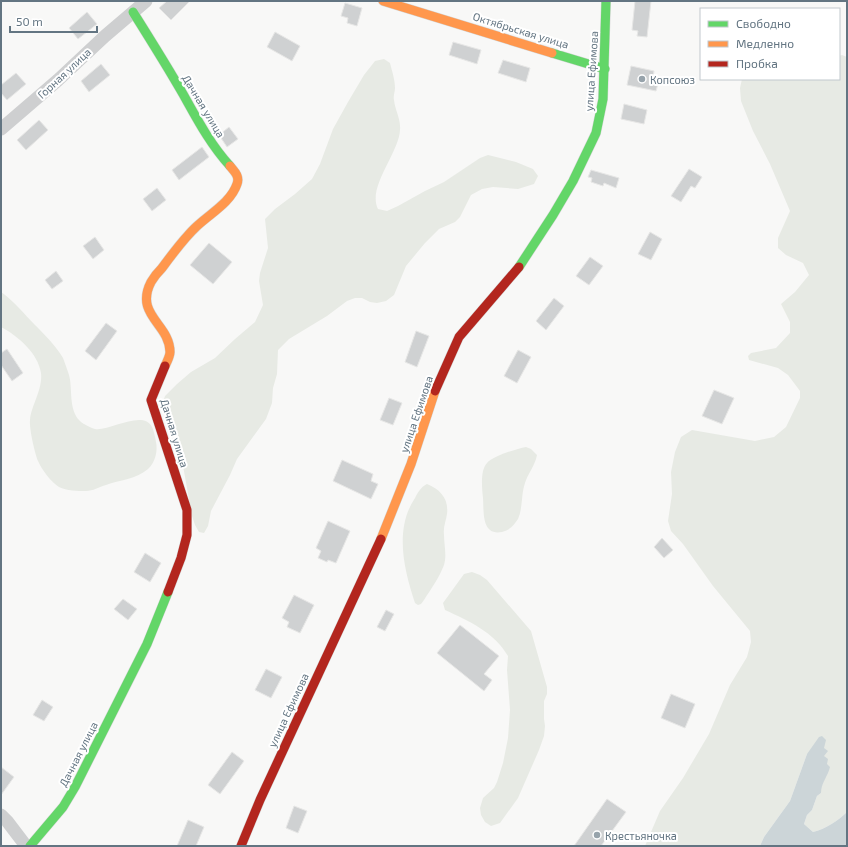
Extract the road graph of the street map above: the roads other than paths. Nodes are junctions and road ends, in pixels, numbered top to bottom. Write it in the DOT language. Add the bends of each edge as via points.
graph roads {
  1 [pos="146,1"];
  2 [pos="383,1"];
  3 [pos="606,1"];
  4 [pos="133,12"];
  5 [pos="605,69"];
  6 [pos="1,129"];
  7 [pos="1,815"];
  8 [pos="26,846"];
  9 [pos="30,846"];
  10 [pos="241,846"];
  1 -- 4 [label="street, Горная улица"];
  2 -- 5 [label="street, Октябрьская улица"];
  3 -- 5 [label="street, улица Ефимова"];
  4 -- 6 [label="street, Горная улица"];
  4 -- 9 [label="street, Дачная улица" via="207,136 237,174 238,183 226,201 177,247 151,282 147,293 146,304 166,335 170,352 151,400 187,510 187,535 181,558 147,644 75,787 63,807"];
  5 -- 10 [label="street, улица Ефимова" via="603,99 596,133 573,181 518,268 459,336 433,395 388,524"];
  7 -- 8 [label="street"];
}
